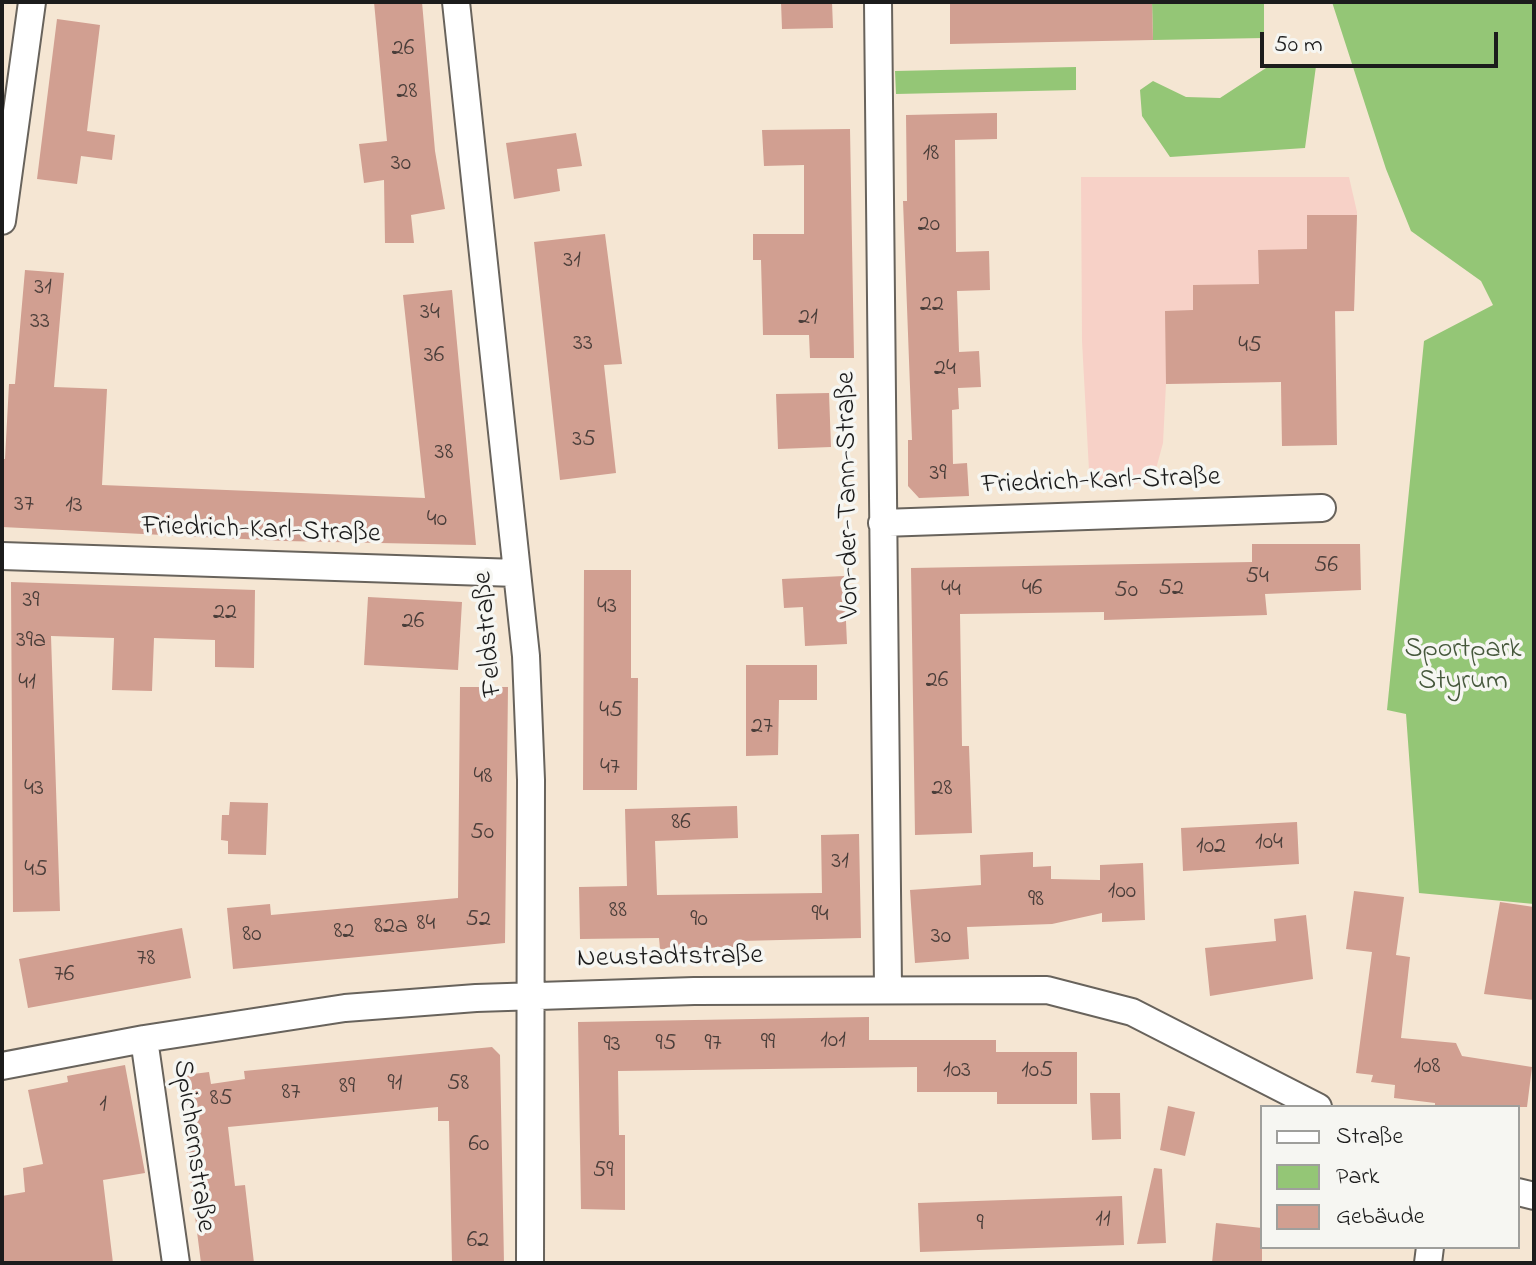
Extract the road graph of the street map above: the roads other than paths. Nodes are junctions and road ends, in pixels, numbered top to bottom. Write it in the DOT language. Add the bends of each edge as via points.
graph roads {
  1 [pos="32,2"];
  2 [pos="456,2"];
  3 [pos="878,2"];
  4 [pos="2,221"];
  5 [pos="1322,508"];
  6 [pos="882,523"];
  7 [pos="2,556"];
  8 [pos="517,573"];
  9 [pos="888,988"];
  10 [pos="531,994"];
  11 [pos="144,1039"];
  12 [pos="2,1066"];
  13 [pos="1314,1105"];
  14 [pos="176,1263"];
  15 [pos="530,1263"];
  1 -- 4 [label="street"];
  2 -- 8 [label="street, Feldstraße"];
  3 -- 6 [label="street, Von-der-Tann-Straße"];
  5 -- 6 [label="street, Friedrich-Karl-Straße"];
  6 -- 9 [label="street, Von-der-Tann-Straße"];
  7 -- 8 [label="street, Friedrich-Karl-Straße"];
  8 -- 10 [label="street, Feldstraße" via="531,780"];
  9 -- 10 [label="street, Neustadtstraße"];
  9 -- 13 [label="street, Neustadtstraße" via="1047,990 1132,1012"];
  10 -- 11 [label="street, Neustadtstraße" via="345,1008"];
  10 -- 15 [label="street, Feldstraße"];
  11 -- 12 [label="street, Neustadtstraße"];
  11 -- 14 [label="street, Spichernstraße"];
}
